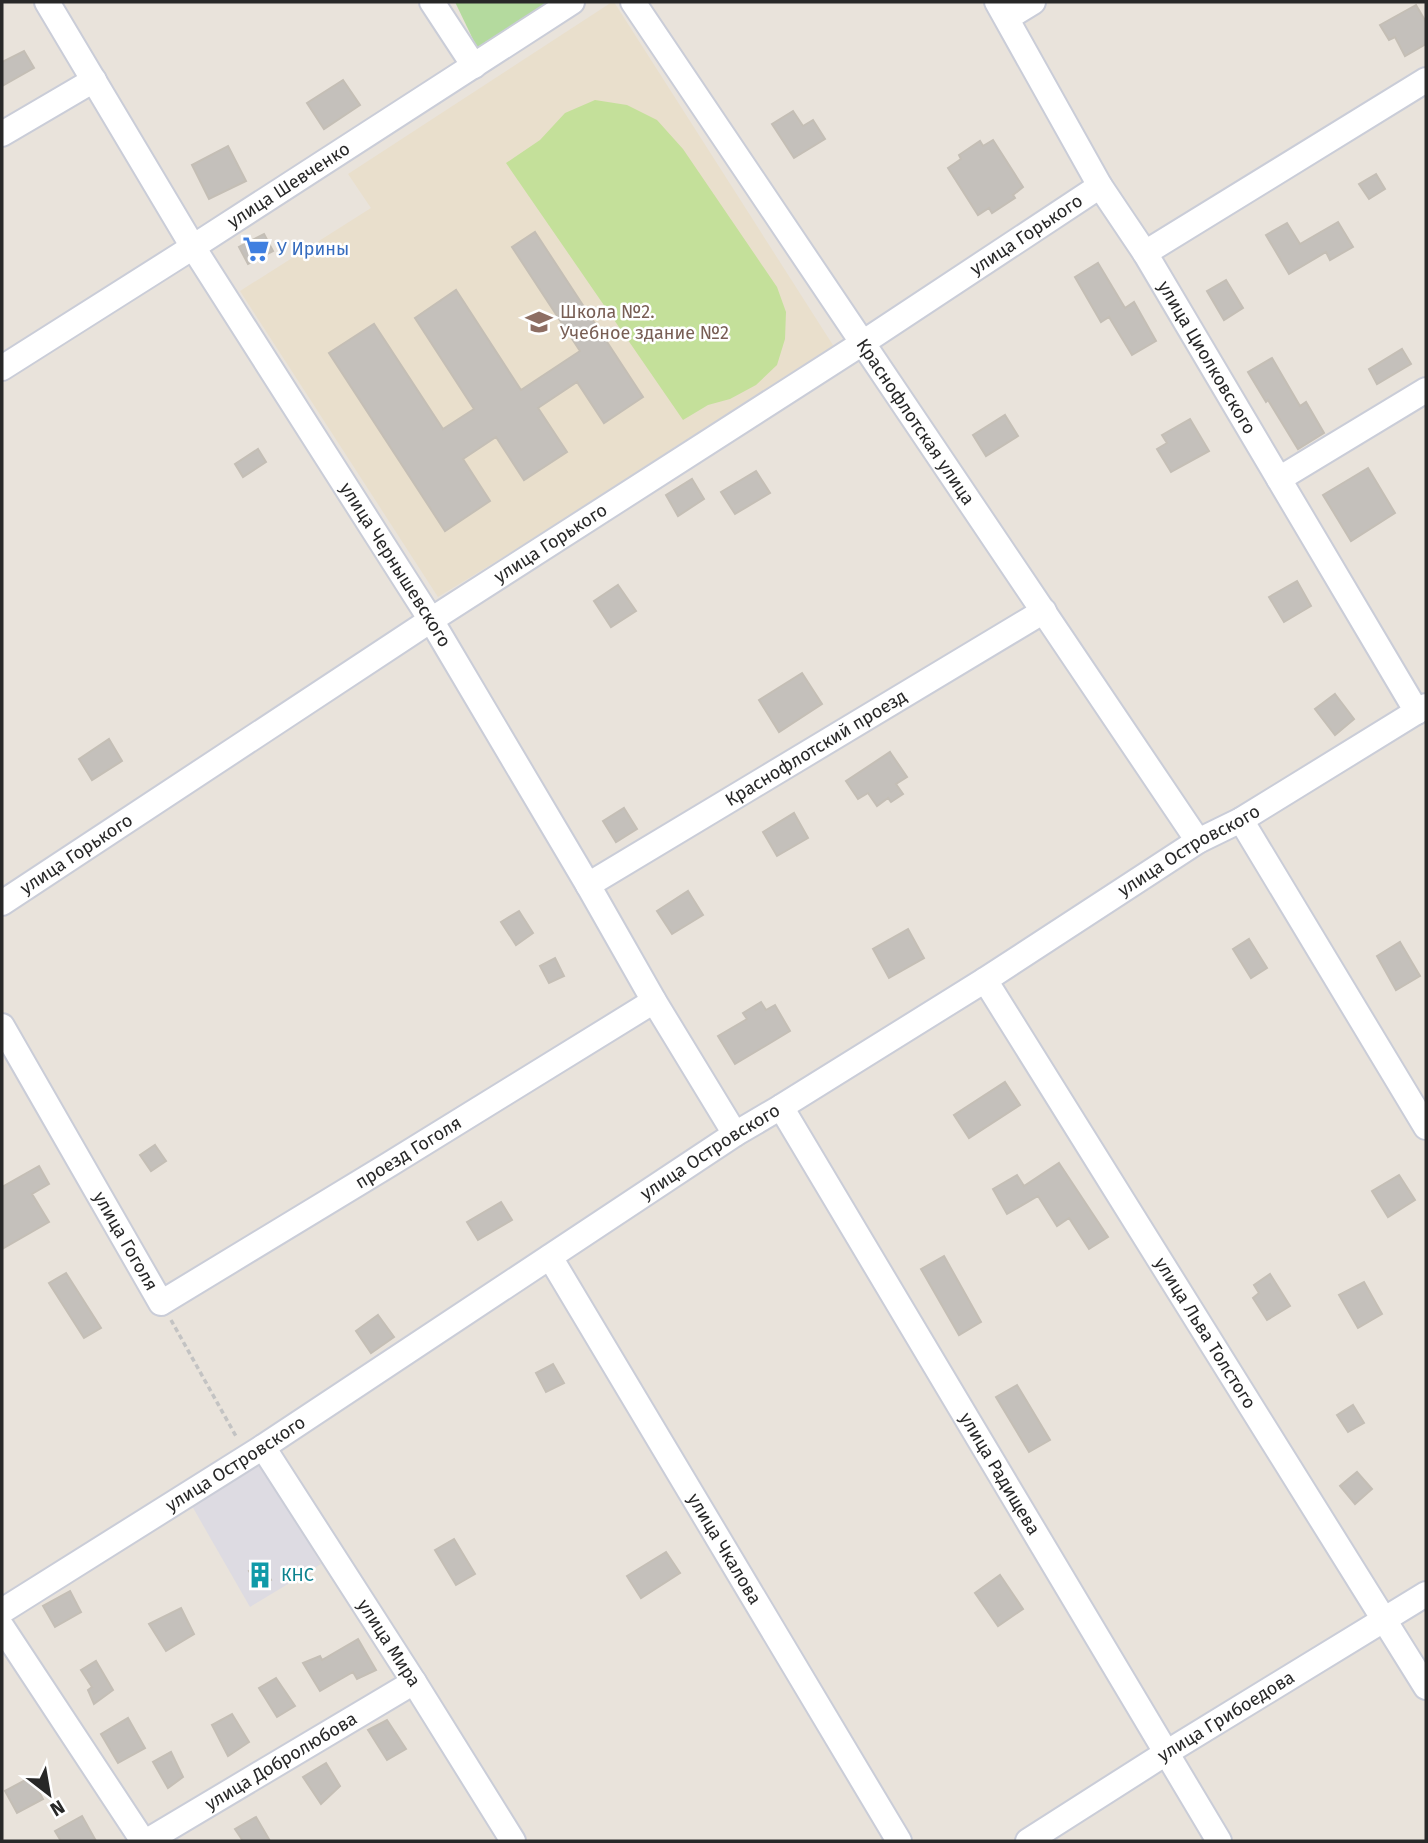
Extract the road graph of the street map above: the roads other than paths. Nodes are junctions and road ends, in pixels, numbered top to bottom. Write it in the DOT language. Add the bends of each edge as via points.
graph roads {
  1 [pos="47,2"];
  2 [pos="432,2"];
  3 [pos="572,2"];
  4 [pos="633,2"];
  5 [pos="1033,2"];
  6 [pos="1002,10"];
  7 [pos="474,66"];
  8 [pos="94,79"];
  9 [pos="1426,80"];
  10 [pos="2,134"];
  11 [pos="1100,186"];
  12 [pos="193,247"];
  13 [pos="1145,253"];
  14 [pos="861,344"];
  15 [pos="2,368"];
  16 [pos="1426,390"];
  17 [pos="1279,479"];
  18 [pos="1044,611"];
  19 [pos="430,620"];
  20 [pos="1421,709"];
  21 [pos="1241,820"];
  22 [pos="1198,841"];
  23 [pos="588,885"];
  24 [pos="2,903"];
  25 [pos="985,981"];
  26 [pos="654,1001"];
  27 [pos="2,1026"];
  28 [pos="781,1107"];
  29 [pos="1426,1127"];
  30 [pos="735,1134"];
  31 [pos="550,1257"];
  32 [pos="161,1303"];
  33 [pos="255,1452"];
  34 [pos="1426,1594"];
  35 [pos="2,1611"];
  36 [pos="1385,1619"];
  37 [pos="2,1627"];
  38 [pos="414,1682"];
  39 [pos="1426,1687"];
  40 [pos="1166,1753"];
  41 [pos="145,1841"];
  42 [pos="513,1841"];
  43 [pos="899,1841"];
  44 [pos="1028,1841"];
  45 [pos="1219,1841"];
  1 -- 8 [label="street, улица Чернышевского"];
  2 -- 7 [label="street"];
  3 -- 7 [label="street, улица Шевченко"];
  4 -- 14 [label="street, Краснофлотская улица"];
  5 -- 6 [label="street"];
  6 -- 11 [label="street, улица Циолковского"];
  7 -- 12 [label="street, улица Шевченко"];
  8 -- 10 [label="street"];
  8 -- 12 [label="street, улица Чернышевского"];
  9 -- 13 [label="street"];
  11 -- 13 [label="street, улица Циолковского"];
  11 -- 14 [label="street, улица Горького"];
  12 -- 15 [label="street, улица Шевченко"];
  12 -- 19 [label="street, улица Чернышевского"];
  13 -- 17 [label="street, улица Циолковского"];
  14 -- 18 [label="street, Краснофлотская улица"];
  14 -- 19 [label="street, улица Горького"];
  16 -- 17 [label="street"];
  17 -- 20 [label="street, улица Циолковского"];
  18 -- 22 [label="street, Краснофлотская улица"];
  18 -- 23 [label="street, Краснофлотский проезд"];
  19 -- 23 [label="street, улица Чернышевского"];
  19 -- 24 [label="street, улица Горького"];
  20 -- 21 [label="street, улица Островского"];
  21 -- 22 [label="street, улица Островского"];
  21 -- 29 [label="street"];
  22 -- 25 [label="street, улица Островского"];
  23 -- 26 [label="street, улица Чернышевского"];
  25 -- 28 [label="street, улица Островского"];
  25 -- 36 [label="street, улица Льва Толстого"];
  26 -- 30 [label="street, улица Чернышевского"];
  26 -- 32 [label="street, проезд Гоголя"];
  27 -- 32 [label="street, улица Гоголя"];
  28 -- 30 [label="street, улица Островского"];
  28 -- 40 [label="street, улица Радищева"];
  30 -- 31 [label="street, улица Островского"];
  31 -- 33 [label="street, улица Островского"];
  31 -- 43 [label="street, улица Чкалова"];
  33 -- 35 [label="street, улица Островского"];
  33 -- 38 [label="street, улица Мира"];
  34 -- 36 [label="street, улица Грибоедова"];
  36 -- 39 [label="street, улица Льва Толстого"];
  36 -- 40 [label="street, улица Грибоедова"];
  37 -- 41 [label="street"];
  38 -- 41 [label="street, улица Добролюбова"];
  38 -- 42 [label="street, улица Мира"];
  40 -- 44 [label="street, улица Грибоедова"];
  40 -- 45 [label="street, улица Радищева"];
}
